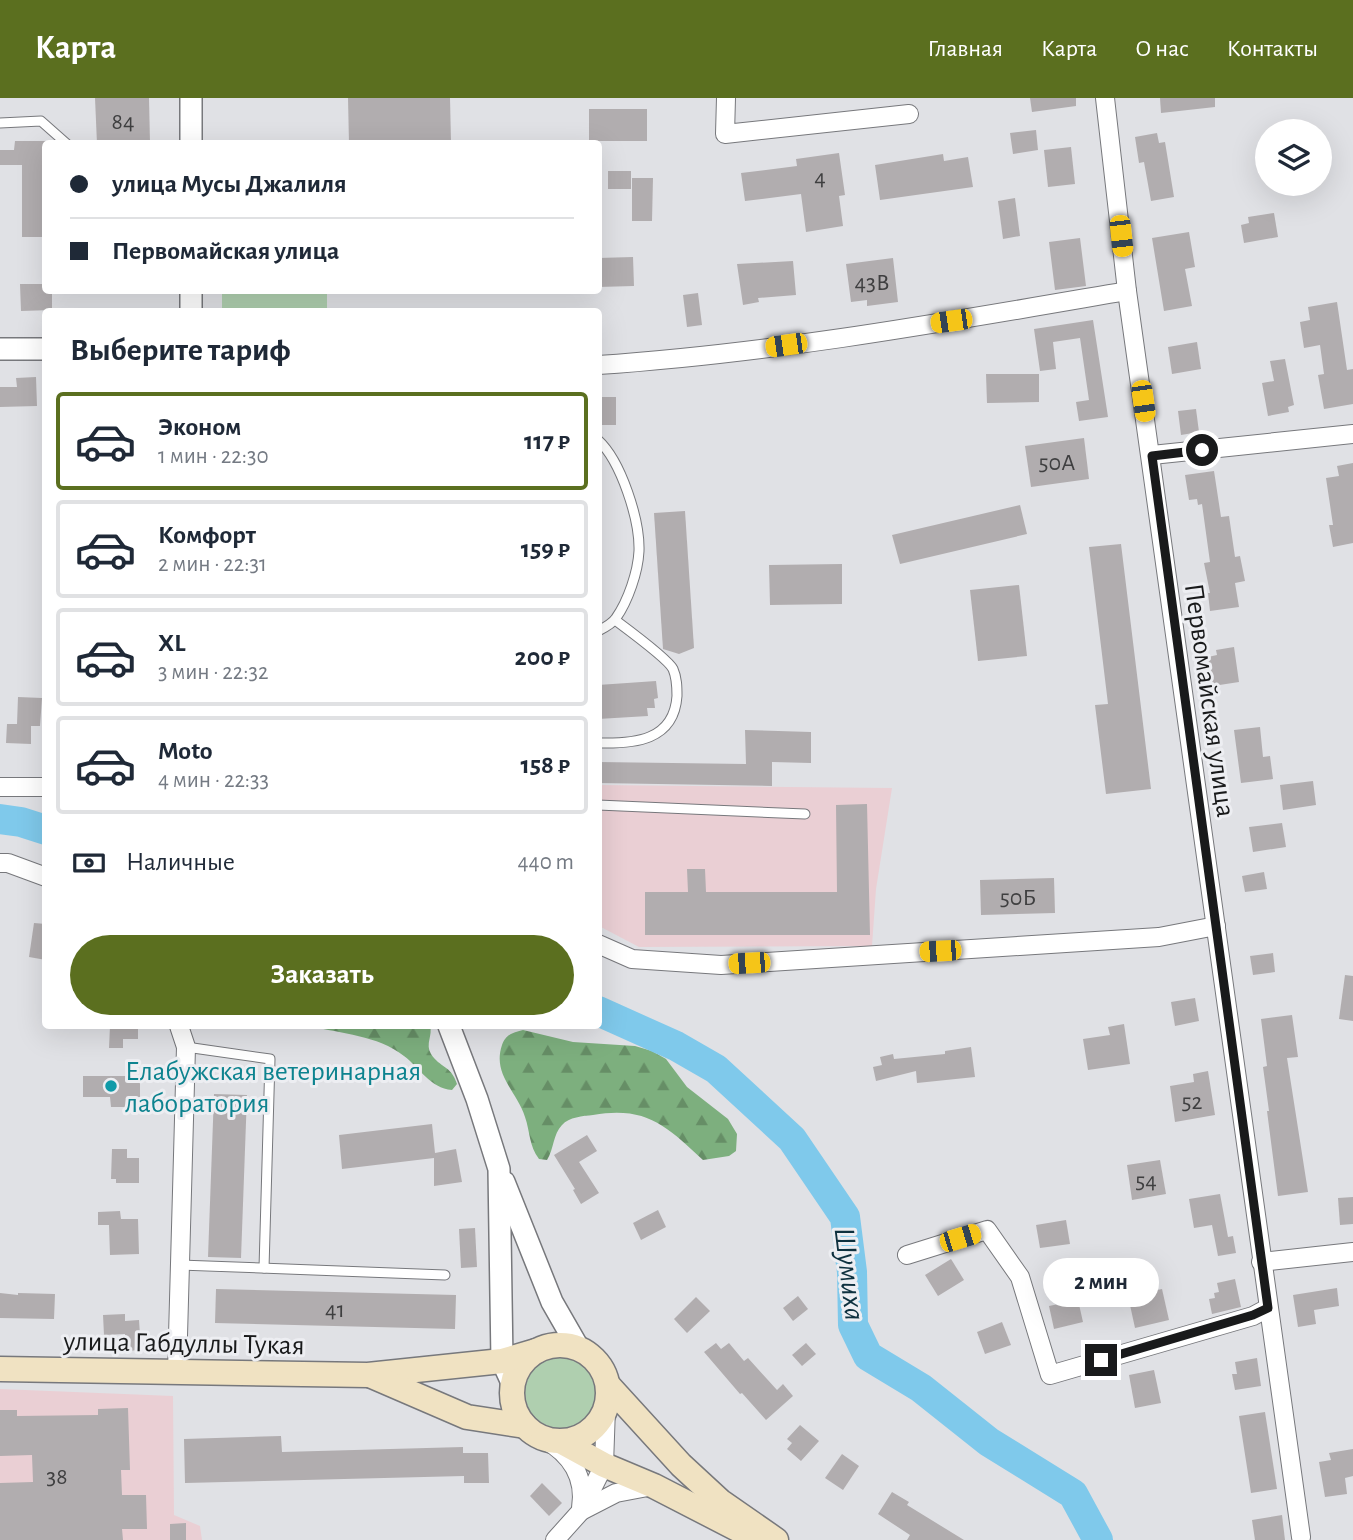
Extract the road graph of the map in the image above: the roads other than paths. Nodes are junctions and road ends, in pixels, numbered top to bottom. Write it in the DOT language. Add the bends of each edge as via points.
graph roads {
  1 [pos="191,98"];
  2 [pos="726,98"];
  3 [pos="1105,98"];
  4 [pos="909,114"];
  5 [pos="0,123"];
  6 [pos="62,140"];
  7 [pos="191,140"];
  8 [pos="1127,291"];
  9 [pos="0,349"];
  10 [pos="42,349"];
  11 [pos="602,365"];
  12 [pos="1353,434"];
  13 [pos="602,443"];
  14 [pos="1152,456"];
  15 [pos="615,620"];
  16 [pos="602,628"];
  17 [pos="602,743"];
  18 [pos="0,787"];
  19 [pos="42,787"];
  20 [pos="602,805"];
  21 [pos="805,814"];
  22 [pos="0,863"];
  23 [pos="42,875"];
  24 [pos="1216,926"];
  25 [pos="602,946"];
  26 [pos="180,1029"];
  27 [pos="450,1029"];
  28 [pos="186,1047"];
  29 [pos="499,1169"];
  30 [pos="1353,1252"];
  31 [pos="907,1255"];
  32 [pos="1261,1262"];
  33 [pos="180,1265"];
  34 [pos="264,1268"];
  35 [pos="445,1275"];
  36 [pos="1268,1308"];
  37 [pos="579,1349"];
  38 [pos="536,1351"];
  39 [pos="502,1361"];
  40 [pos="0,1369"];
  41 [pos="177,1373"];
  42 [pos="368,1375"];
  43 [pos="513,1385"];
  44 [pos="607,1397"];
  45 [pos="544,1436"];
  46 [pos="604,1465"];
  47 [pos="654,1486"];
  48 [pos="581,1511"];
  49 [pos="1301,1537"];
  50 [pos="555,1540"];
  51 [pos="763,1540"];
  52 [pos="776,1540"];
  1 -- 7 [label="street"];
  2 -- 4 [label="street" via="726,134"];
  3 -- 8 [label="street, Первомайская улица"];
  5 -- 6 [label="lane" via="41,121"];
  8 -- 11 [label="street" via="703,357"];
  8 -- 14 [label="street, Первомайская улица"];
  9 -- 10 [label="street"];
  12 -- 14 [label="street"];
  13 -- 15 [label="lane" via="624,481 639,550 633,581"];
  14 -- 24 [label="street, Первомайская улица"];
  15 -- 16 [label="lane"];
  15 -- 17 [label="lane" via="673,667 676,704 671,720 654,736 629,744"];
  18 -- 19 [label="street"];
  20 -- 21 [label="lane"];
  22 -- 23 [label="street"];
  24 -- 25 [label="street" via="1159,937 721,965 632,959"];
  24 -- 32 [label="street, Первомайская улица"];
  26 -- 28 [label="street"];
  27 -- 29 [label="street"];
  28 -- 33 [label="street"];
  28 -- 34 [label="lane" via="270,1059"];
  29 -- 37 [label="street" via="552,1302"];
  29 -- 39 [label="street"];
  30 -- 32 [label="street"];
  31 -- 36 [label="street" via="987,1230 1020,1277 1050,1375"];
  32 -- 36 [label="street, Первомайская улица"];
  33 -- 34 [label="lane"];
  33 -- 41 [label="street"];
  34 -- 35 [label="lane"];
  36 -- 49 [label="street, Первомайская улица"];
  37 -- 38 [label="main road" via="557,1345"];
  37 -- 44 [label="main road" via="597,1364"];
  38 -- 39 [label="main road, улица Габдуллы Тукая"];
  38 -- 43 [label="main road" via="521,1366"];
  39 -- 42 [label="main road, улица Габдуллы Тукая"];
  39 -- 43 [label="street"];
  40 -- 41 [label="main road, улица Габдуллы Тукая"];
  41 -- 42 [label="main road, улица Габдуллы Тукая"];
  42 -- 45 [label="main road, улица Габдуллы Тукая" via="467,1417"];
  43 -- 45 [label="main road" via="517,1414"];
  44 -- 45 [label="main road" via="600,1421 589,1432 576,1439"];
  44 -- 46 [label="street"];
  44 -- 52 [label="main road" via="720,1501"];
  45 -- 46 [label="main road"];
  45 -- 48 [label="street" via="576,1469"];
  46 -- 47 [label="main road"];
  46 -- 48 [label="street"];
  47 -- 48 [label="street" via="616,1493"];
  47 -- 51 [label="main road"];
  48 -- 50 [label="street"];
}
